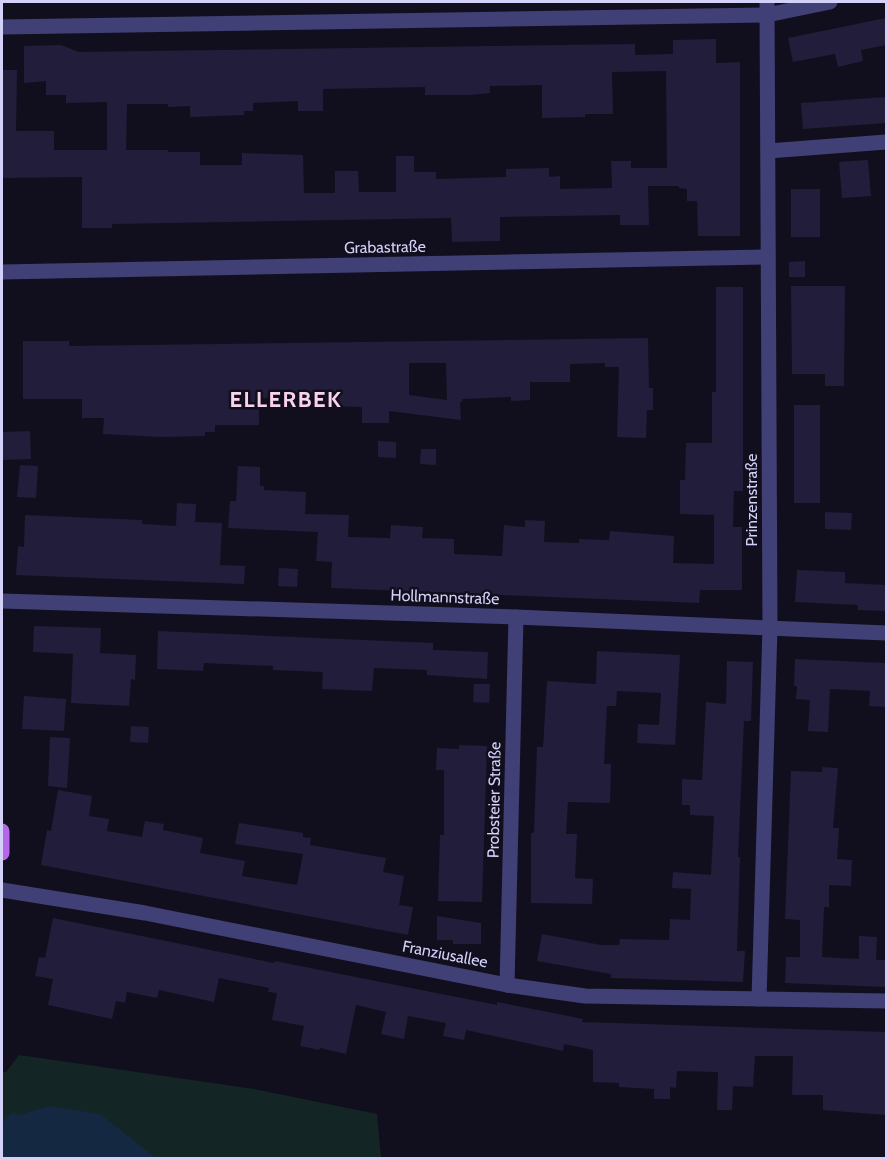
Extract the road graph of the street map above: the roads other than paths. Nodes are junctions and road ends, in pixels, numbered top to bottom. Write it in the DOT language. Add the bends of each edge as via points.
graph roads {
  1 [pos="830,2"];
  2 [pos="767,8"];
  3 [pos="2,27"];
  4 [pos="886,142"];
  5 [pos="768,151"];
  6 [pos="768,256"];
  7 [pos="2,272"];
  8 [pos="2,602"];
  9 [pos="516,617"];
  10 [pos="770,627"];
  11 [pos="886,633"];
  12 [pos="2,831"];
  13 [pos="2,853"];
  14 [pos="2,890"];
  15 [pos="507,985"];
  16 [pos="759,999"];
  17 [pos="886,1001"];
  1 -- 2 [label="street"];
  2 -- 3 [label="street"];
  2 -- 5 [label="street, Prinzenstraße"];
  4 -- 5 [label="street"];
  5 -- 6 [label="street, Prinzenstraße"];
  6 -- 7 [label="street, Grabastraße"];
  6 -- 10 [label="street, Prinzenstraße"];
  8 -- 9 [label="street, Hollmannstraße"];
  9 -- 10 [label="street, Hollmannstraße"];
  9 -- 15 [label="street, Probsteier Straße"];
  10 -- 11 [label="street, Hollmannstraße"];
  10 -- 16 [label="street, Prinzenstraße"];
  12 -- 13 [label="main road"];
  14 -- 15 [label="street, Franziusallee" via="145,913"];
  15 -- 16 [label="street, Franziusallee" via="585,996"];
  16 -- 17 [label="street, Franziusallee"];
}
